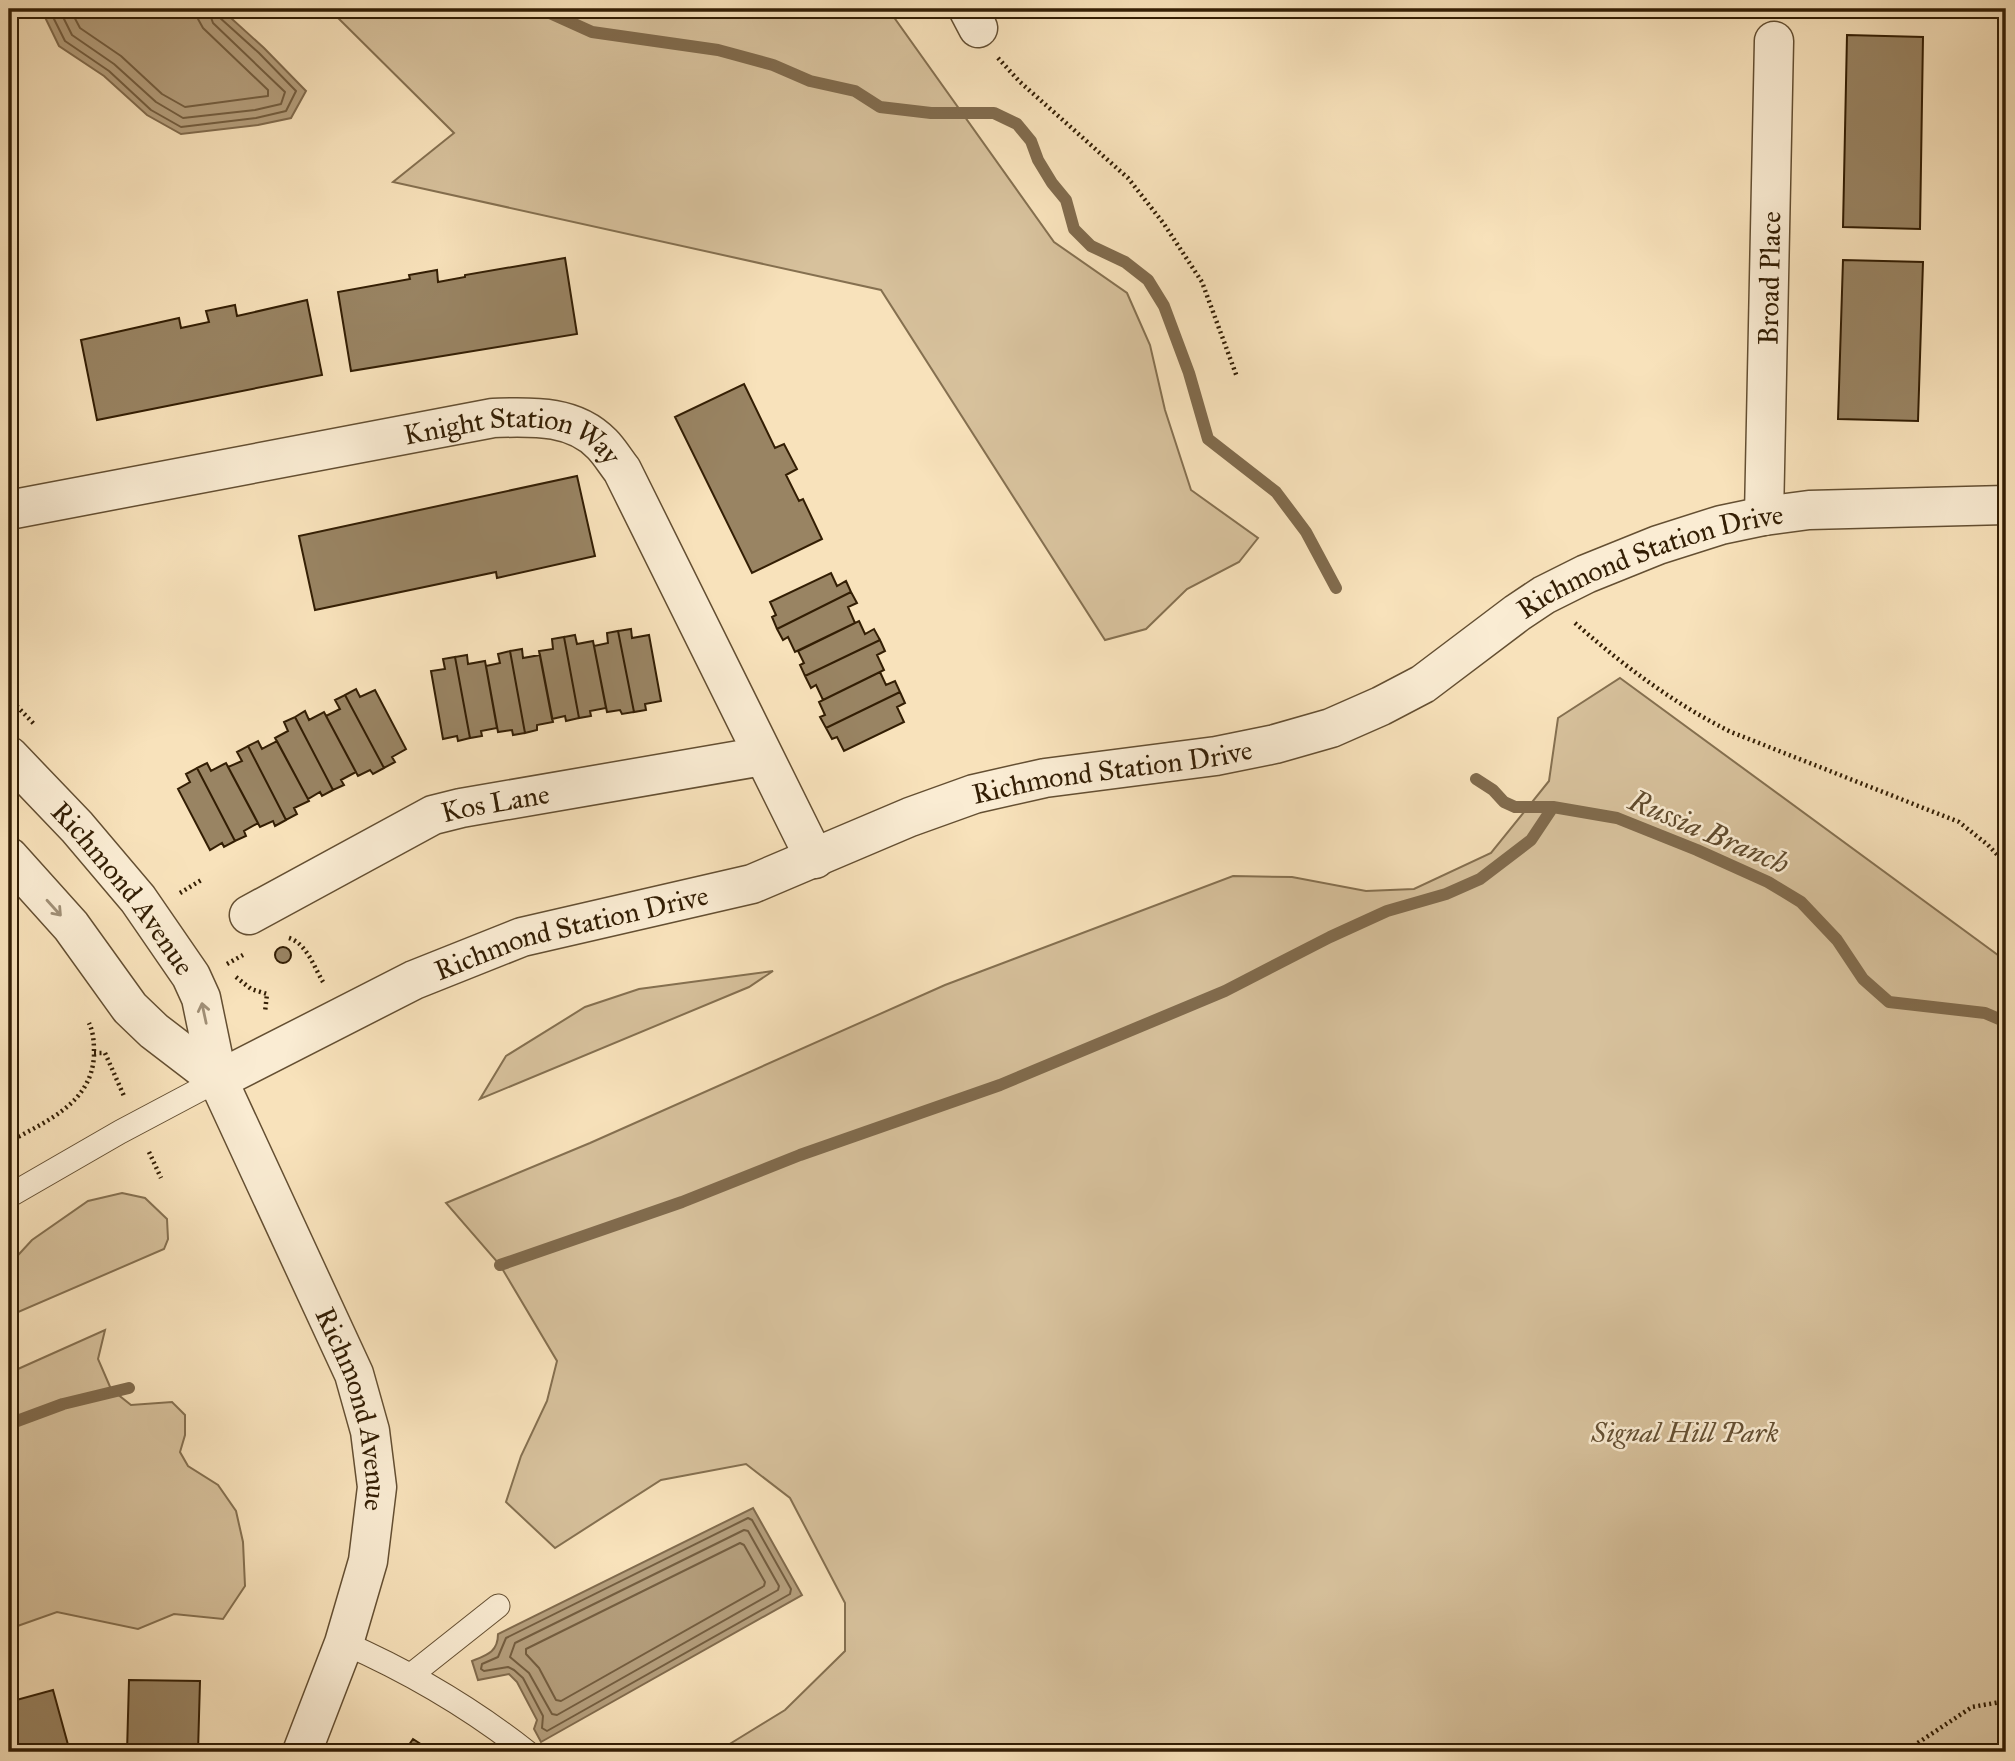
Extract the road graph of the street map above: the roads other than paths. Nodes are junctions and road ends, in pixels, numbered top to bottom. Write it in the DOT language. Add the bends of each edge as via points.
graph roads {
  1 [pos="1774,41"];
  2 [pos="2006,505"];
  3 [pos="9,510"];
  4 [pos="1764,516"];
  5 [pos="9,756"];
  6 [pos="764,756"];
  7 [pos="9,857"];
  8 [pos="815,859"];
  9 [pos="249,915"];
  10 [pos="218,1080"];
  11 [pos="9,1196"];
  12 [pos="498,1606"];
  13 [pos="344,1643"];
  14 [pos="411,1675"];
  15 [pos="303,1752"];
  16 [pos="527,1752"];
  1 -- 4 [label="street, Broad Place"];
  2 -- 4 [label="street, Richmond Station Drive" via="1809,510"];
  3 -- 6 [label="street, Knight Station Way" via="493,418 552,418 572,424 601,442 622,470"];
  4 -- 8 [label="street, Richmond Station Drive" via="1658,545 1586,574 1517,612 1423,684 1331,728 1216,756 1045,778 975,794"];
  10 -- 5 [label="street, Richmond Avenue, one-way" via="201,998 191,976 138,899 78,827"];
  6 -- 8 [label="street, Knight Station Way"];
  6 -- 9 [label="street, Kos Lane" via="433,815"];
  7 -- 10 [label="street, Richmond Avenue, one-way" via="71,926 130,1008"];
  8 -- 10 [label="street, Richmond Station Drive" via="752,884 522,937 414,980"];
  10 -- 11 [label="lane"];
  10 -- 13 [label="street, Richmond Avenue" via="354,1374 370,1431 377,1486 368,1560"];
  12 -- 14 [label="lane"];
  13 -- 14 [label="lane"];
  13 -- 15 [label="street, Richmond Avenue"];
  14 -- 16 [label="lane"];
}
